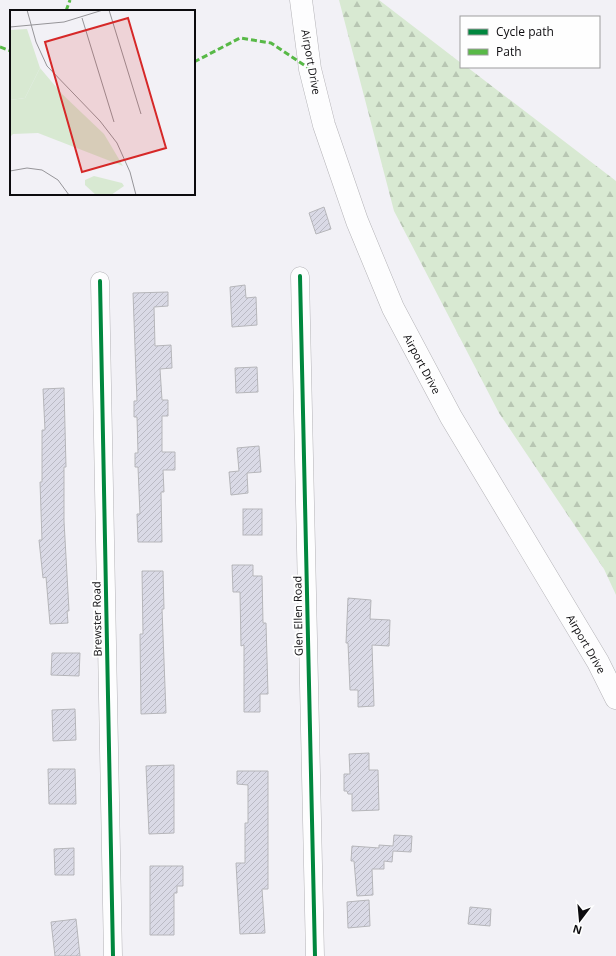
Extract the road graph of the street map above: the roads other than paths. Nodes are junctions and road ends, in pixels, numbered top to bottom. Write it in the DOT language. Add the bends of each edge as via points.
graph roads {
  1 [pos="301,0"];
  2 [pos="300,276"];
  3 [pos="100,281"];
  4 [pos="616,698"];
  5 [pos="113,956"];
  6 [pos="315,956"];
  1 -- 4 [label="main road, Airport Drive" via="310,69 324,125 357,222 393,308 451,417 598,662"];
  2 -- 6 [label="street, Glen Ellen Road"];
  3 -- 5 [label="street, Brewster Road"];
}
